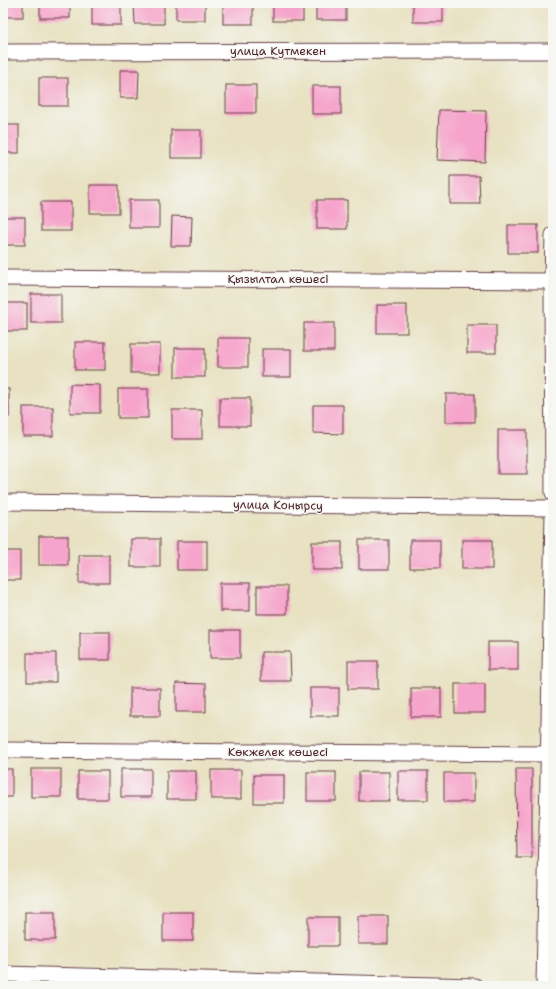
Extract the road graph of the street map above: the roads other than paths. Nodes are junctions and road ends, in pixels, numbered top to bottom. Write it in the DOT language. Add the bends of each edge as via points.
graph roads {
  1 [pos="553,51"];
  2 [pos="3,52"];
  3 [pos="553,235"];
  4 [pos="3,278"];
  5 [pos="552,281"];
  6 [pos="553,493"];
  7 [pos="3,502"];
  8 [pos="553,508"];
  9 [pos="553,513"];
  10 [pos="3,750"];
  11 [pos="551,754"];
  12 [pos="3,974"];
  13 [pos="475,986"];
  14 [pos="544,986"];
  1 -- 2 [label="street, улица Кутмекен"];
  3 -- 5 [label="street"];
  4 -- 5 [label="street, Қызылтал көшесі"];
  5 -- 6 [label="street"];
  7 -- 8 [label="street, улица Конырсу"];
  9 -- 11 [label="street"];
  10 -- 11 [label="street, Көкжелек көшесі"];
  11 -- 14 [label="street"];
  12 -- 13 [label="street"];
}
